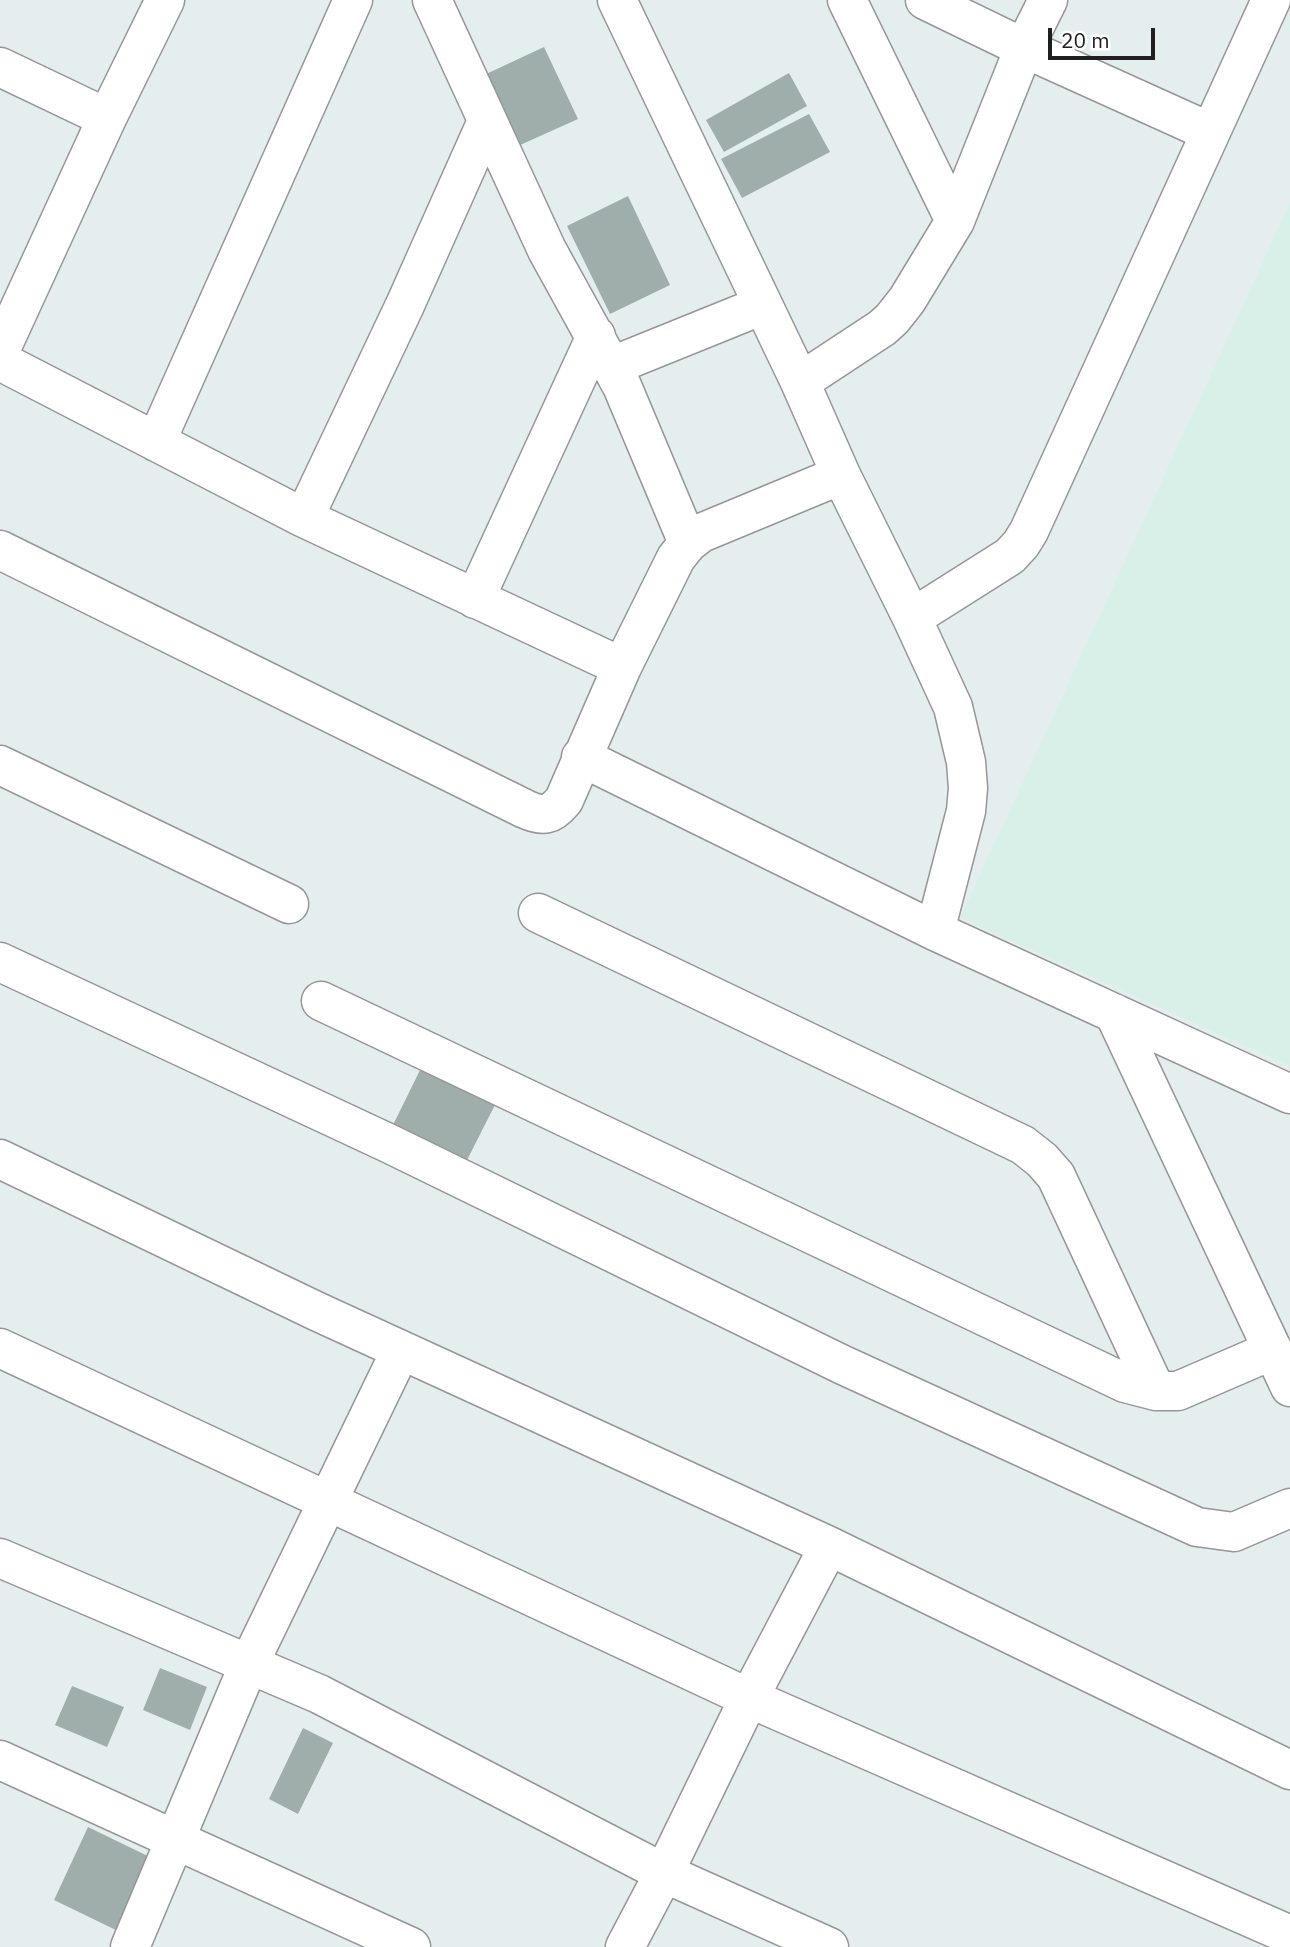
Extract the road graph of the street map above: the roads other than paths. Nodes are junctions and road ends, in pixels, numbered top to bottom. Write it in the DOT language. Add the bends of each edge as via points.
graph roads {
  1 [pos="165,0"];
  2 [pos="353,0"];
  3 [pos="432,0"];
  4 [pos="617,0"];
  5 [pos="847,0"];
  6 [pos="925,0"];
  7 [pos="1048,0"];
  8 [pos="1270,0"];
  9 [pos="1024,48"];
  10 [pos="0,67"];
  11 [pos="107,118"];
  12 [pos="487,121"];
  13 [pos="1210,132"];
  14 [pos="955,221"];
  15 [pos="763,305"];
  16 [pos="0,351"];
  17 [pos="604,351"];
  18 [pos="0,361"];
  19 [pos="800,382"];
  20 [pos="156,442"];
  21 [pos="841,475"];
  22 [pos="304,518"];
  23 [pos="688,543"];
  24 [pos="0,551"];
  25 [pos="475,599"];
  26 [pos="912,618"];
  27 [pos="622,667"];
  28 [pos="581,757"];
  29 [pos="3,774"];
  30 [pos="289,904"];
  31 [pos="538,913"];
  32 [pos="935,931"];
  33 [pos="0,962"];
  34 [pos="321,1001"];
  35 [pos="1114,1013"];
  36 [pos="1290,1094"];
  37 [pos="0,1159"];
  38 [pos="0,1348"];
  39 [pos="401,1350"];
  40 [pos="1273,1350"];
  41 [pos="1290,1387"];
  42 [pos="1157,1391"];
  43 [pos="327,1501"];
  44 [pos="1290,1508"];
  45 [pos="829,1545"];
  46 [pos="0,1558"];
  47 [pos="249,1664"];
  48 [pos="749,1698"];
  49 [pos="0,1760"];
  50 [pos="1290,1770"];
  51 [pos="175,1841"];
  52 [pos="664,1873"];
  53 [pos="1290,1935"];
  54 [pos="130,1947"];
  55 [pos="411,1947"];
  56 [pos="625,1947"];
  57 [pos="829,1947"];
  1 -- 11 [label="street"];
  2 -- 20 [label="street"];
  3 -- 12 [label="street"];
  4 -- 15 [label="street"];
  5 -- 14 [label="street"];
  6 -- 9 [label="street"];
  7 -- 9 [label="street"];
  8 -- 13 [label="street"];
  9 -- 13 [label="street"];
  9 -- 14 [label="street"];
  10 -- 11 [label="street"];
  11 -- 16 [label="street"];
  12 -- 17 [label="street" via="548,250"];
  12 -- 22 [label="street"];
  13 -- 26 [label="street" via="1029,531 1010,556"];
  14 -- 19 [label="street" via="892,319"];
  15 -- 17 [label="street"];
  15 -- 19 [label="street"];
  17 -- 23 [label="street"];
  17 -- 25 [label="street"];
  18 -- 20 [label="street"];
  19 -- 21 [label="street"];
  20 -- 22 [label="street"];
  21 -- 23 [label="street" via="701,533"];
  21 -- 26 [label="street"];
  22 -- 25 [label="street"];
  23 -- 27 [label="street" via="676,558"];
  24 -- 28 [label="street" via="537,814 548,814 564,800"];
  25 -- 27 [label="street"];
  26 -- 32 [label="street" via="953,707 968,788"];
  27 -- 28 [label="street"];
  28 -- 32 [label="street"];
  29 -- 30 [label="street"];
  31 -- 42 [label="street" via="1023,1145 1056,1176"];
  32 -- 35 [label="street"];
  33 -- 44 [label="street" via="375,1137 843,1365 1196,1527 1234,1532"];
  34 -- 42 [label="street" via="1125,1382"];
  35 -- 36 [label="street"];
  35 -- 40 [label="street"];
  37 -- 39 [label="street"];
  38 -- 43 [label="street"];
  39 -- 43 [label="street"];
  39 -- 45 [label="street"];
  40 -- 41 [label="street"];
  40 -- 42 [label="street" via="1178,1391"];
  43 -- 47 [label="street"];
  43 -- 48 [label="street"];
  45 -- 48 [label="street"];
  45 -- 50 [label="street"];
  46 -- 47 [label="street"];
  47 -- 51 [label="street"];
  47 -- 52 [label="street" via="319,1694"];
  48 -- 52 [label="street"];
  48 -- 53 [label="street"];
  49 -- 51 [label="street"];
  51 -- 54 [label="street"];
  51 -- 55 [label="street"];
  52 -- 56 [label="street"];
  52 -- 57 [label="street"];
}
